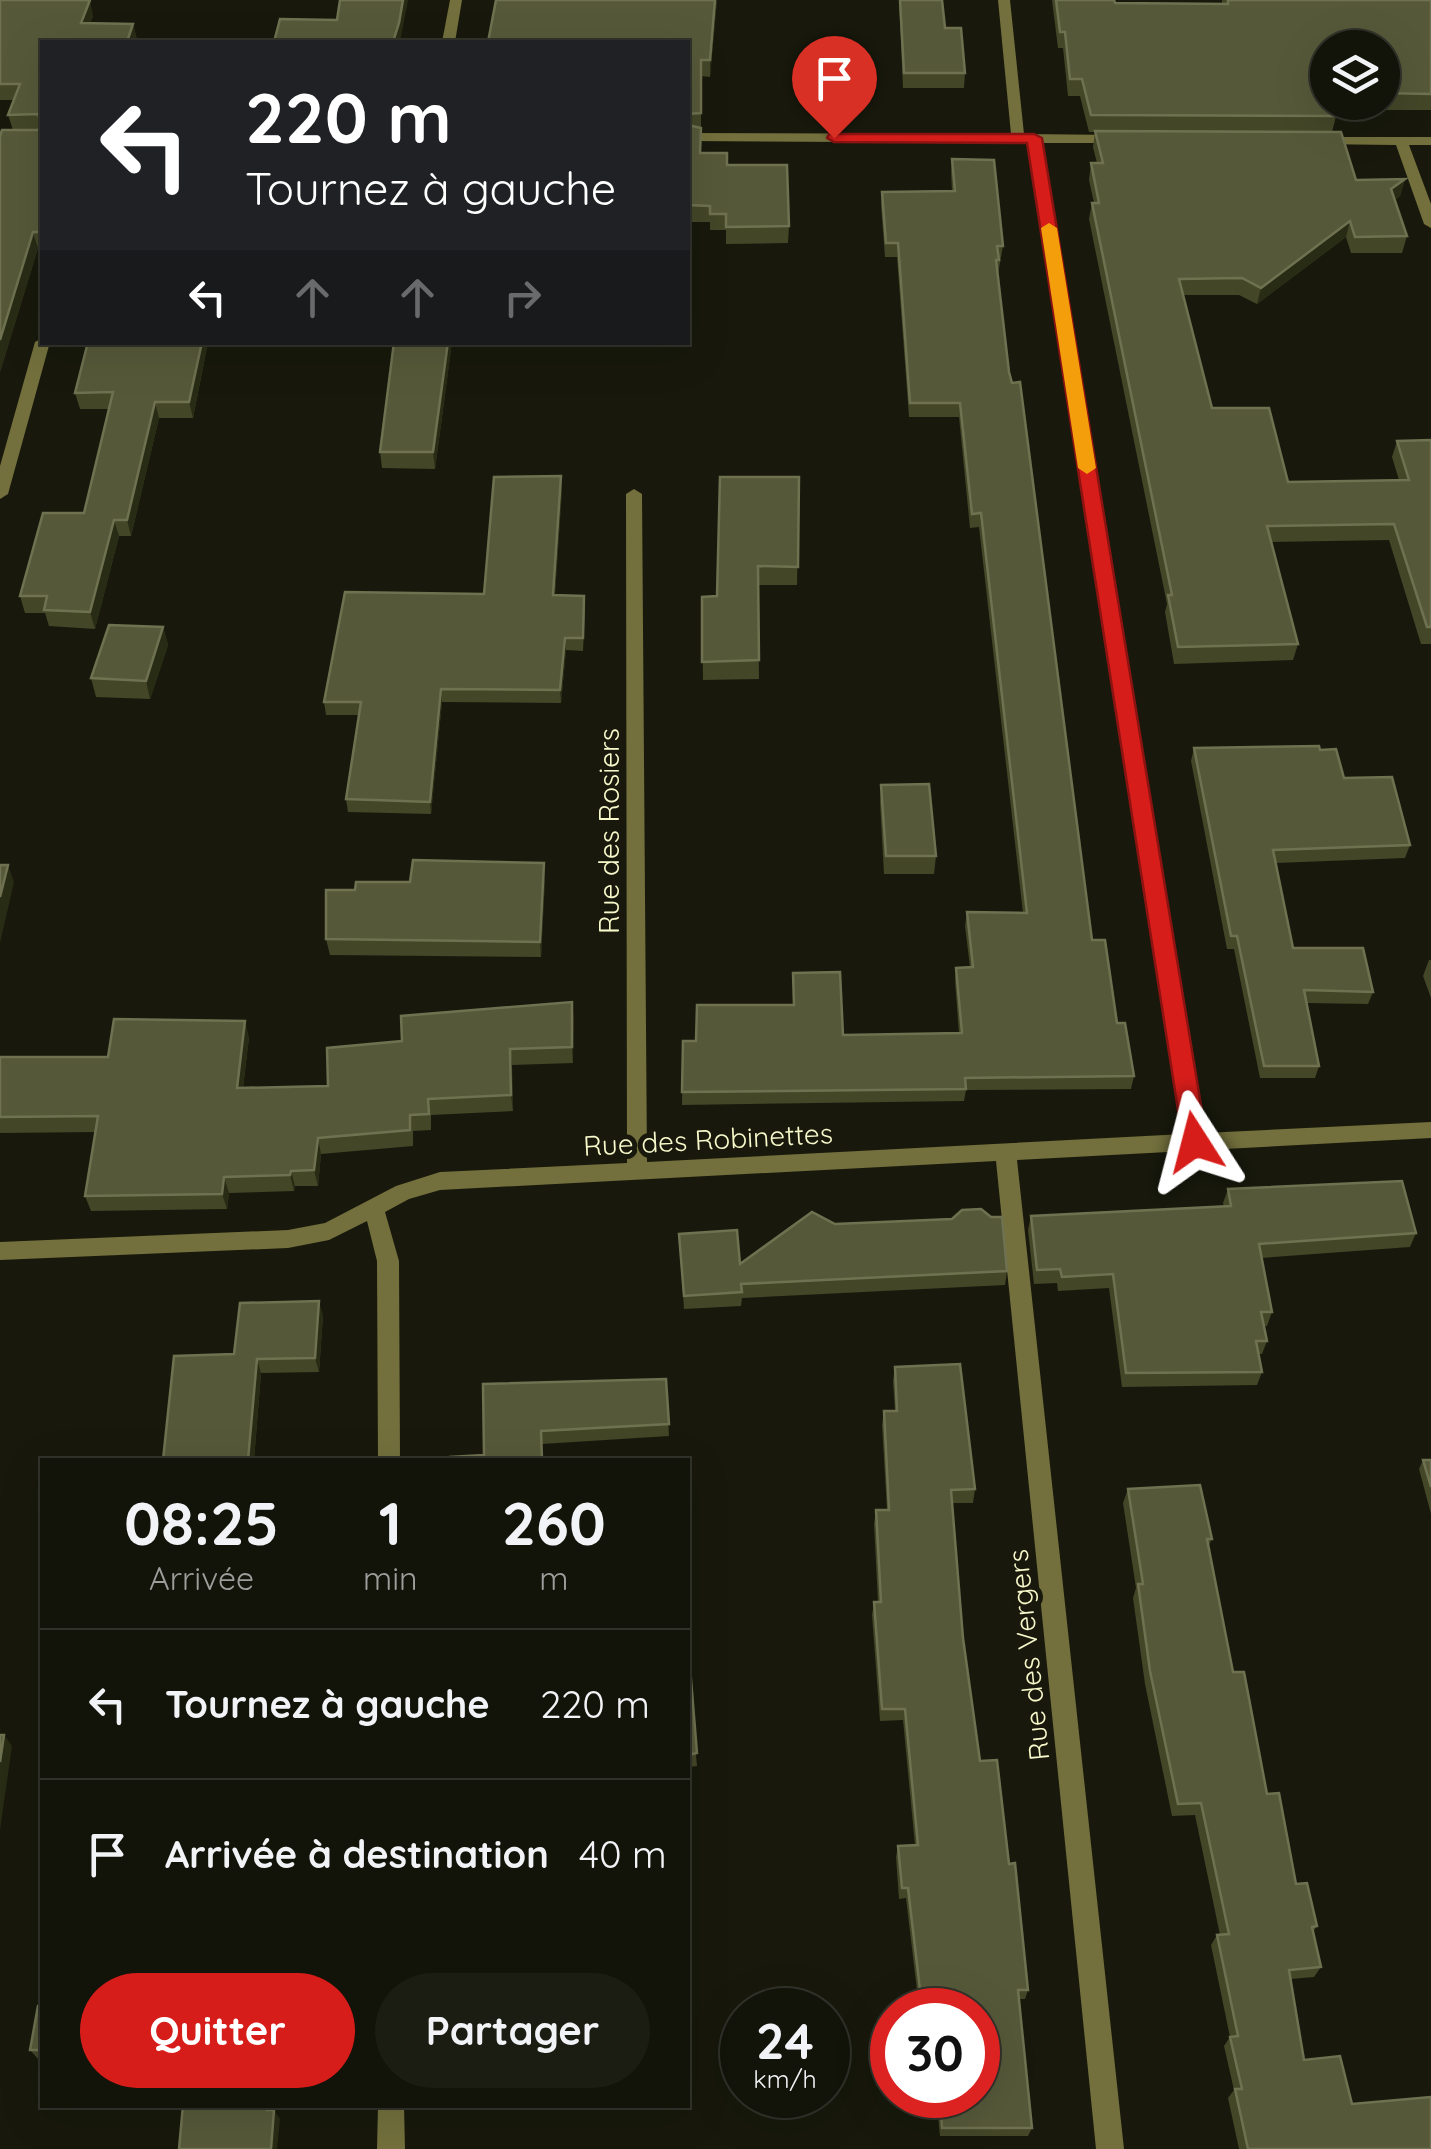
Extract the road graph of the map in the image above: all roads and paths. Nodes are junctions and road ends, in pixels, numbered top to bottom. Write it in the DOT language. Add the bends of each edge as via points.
graph roads {
  1 [pos="456,0"];
  2 [pos="1004,0"];
  3 [pos="448,40"];
  4 [pos="690,136"];
  5 [pos="1026,138"];
  6 [pos="1142,140"];
  7 [pos="1301,141"];
  8 [pos="1401,141"];
  9 [pos="1431,141"];
  10 [pos="1431,224"];
  11 [pos="43,345"];
  12 [pos="0,494"];
  13 [pos="634,494"];
  14 [pos="1431,1130"];
  15 [pos="1195,1142"];
  16 [pos="1006,1154"];
  17 [pos="638,1168"];
  18 [pos="374,1210"];
  19 [pos="0,1251"];
  20 [pos="388,1458"];
  21 [pos="391,2108"];
  22 [pos="391,2149"];
  23 [pos="1110,2149"];
  1 -- 3 [label="street"];
  2 -- 5 [label="street"];
  4 -- 5 [label="street"];
  5 -- 6 [label="street"];
  5 -- 15 [label="street"];
  7 -- 8 [label="street"];
  8 -- 9 [label="street"];
  8 -- 10 [label="street"];
  11 -- 12 [label="street"];
  13 -- 17 [label="street, Rue des Rosiers"];
  14 -- 15 [label="street, Rue des Robinettes"];
  15 -- 16 [label="street, Rue des Robinettes"];
  16 -- 17 [label="street, Rue des Robinettes"];
  16 -- 23 [label="street, Rue des Vergers"];
  17 -- 18 [label="street, Rue des Robinettes" via="440,1181"];
  18 -- 19 [label="street, Rue des Robinettes" via="329,1231 288,1239"];
  18 -- 20 [label="street" via="388,1261"];
  21 -- 22 [label="street"];
}
